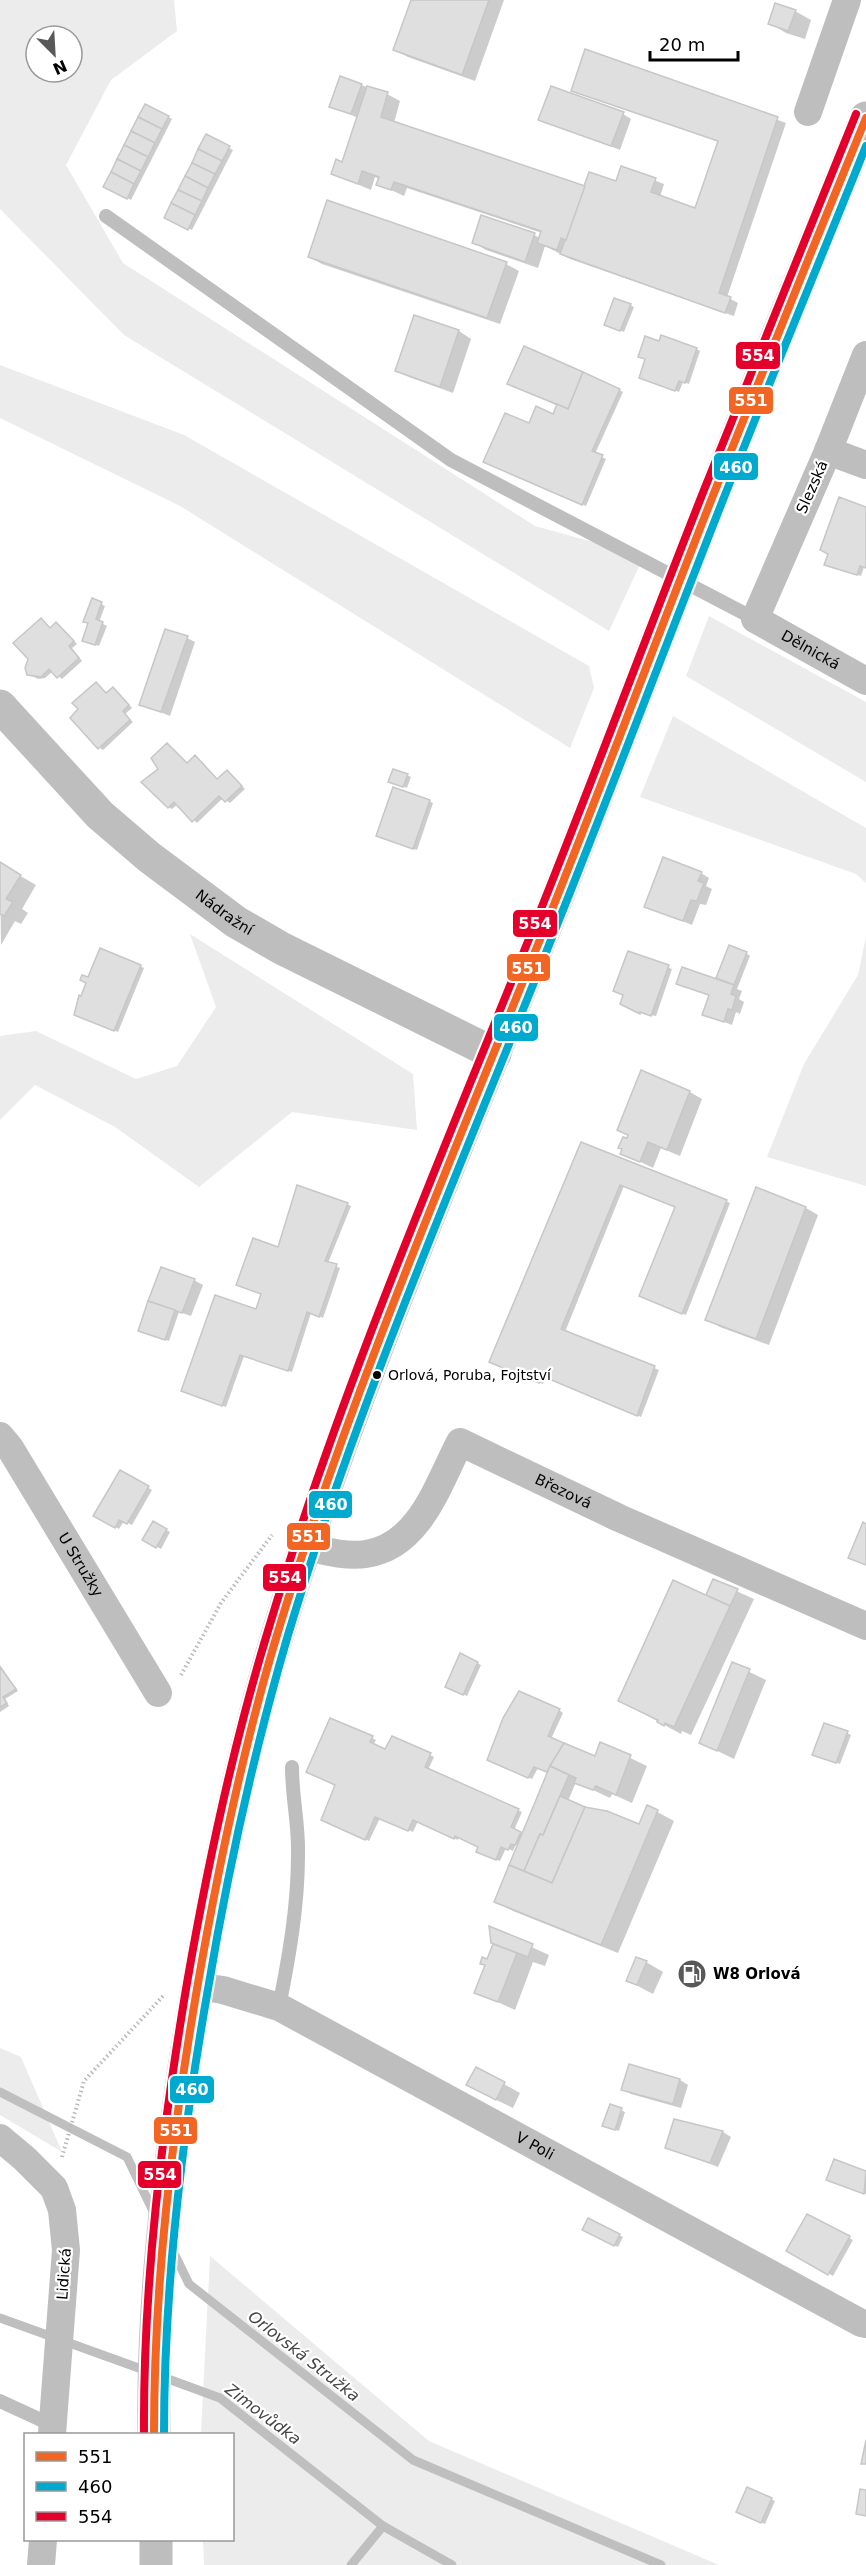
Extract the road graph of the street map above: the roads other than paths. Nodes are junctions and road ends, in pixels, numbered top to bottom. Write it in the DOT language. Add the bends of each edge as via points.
graph roads {
  1 [pos="847,0"];
  2 [pos="808,112"];
  3 [pos="866,118"];
  4 [pos="106,216"];
  5 [pos="866,355"];
  6 [pos="828,451"];
  7 [pos="866,465"];
  8 [pos="755,619"];
  9 [pos="866,681"];
  10 [pos="0,706"];
  11 [pos="495,1054"];
  12 [pos="0,1436"];
  13 [pos="306,1547"];
  14 [pos="866,1626"];
  15 [pos="158,1693"];
  16 [pos="292,1767"];
  17 [pos="197,1986"];
  18 [pos="279,2007"];
  19 [pos="0,2138"];
  20 [pos="866,2324"];
  21 [pos="0,2401"];
  22 [pos="52,2430"];
  23 [pos="154,2433"];
  24 [pos="43,2541"];
  25 [pos="156,2541"];
  26 [pos="41,2565"];
  27 [pos="156,2565"];
  1 -- 2 [label="street"];
  3 -- 11 [label="street"];
  4 -- 8 [label="lane" via="451,460"];
  5 -- 6 [label="street, Slezská"];
  6 -- 7 [label="street"];
  6 -- 8 [label="street, Slezská"];
  8 -- 9 [label="street, Dělnická"];
  10 -- 11 [label="street, Nádražní" via="100,815 236,922"];
  11 -- 13 [label="street" via="364,1385"];
  12 -- 15 [label="street, U Stružky"];
  13 -- 14 [label="street, Březová" via="366,1554 396,1544 422,1518 460,1442 618,1518"];
  13 -- 17 [label="street" via="251,1731"];
  16 -- 18 [label="lane" via="298,1854 290,1953"];
  17 -- 18 [label="street, V Poli"];
  17 -- 23 [label="street" via="170,2166 159,2290"];
  18 -- 20 [label="street, V Poli"];
  19 -- 22 [label="street, Lidická" via="54,2188 62,2210 66,2250"];
  21 -- 22 [label="lane"];
  24 -- 26 [label="street"];
  25 -- 27 [label="street"];
}
